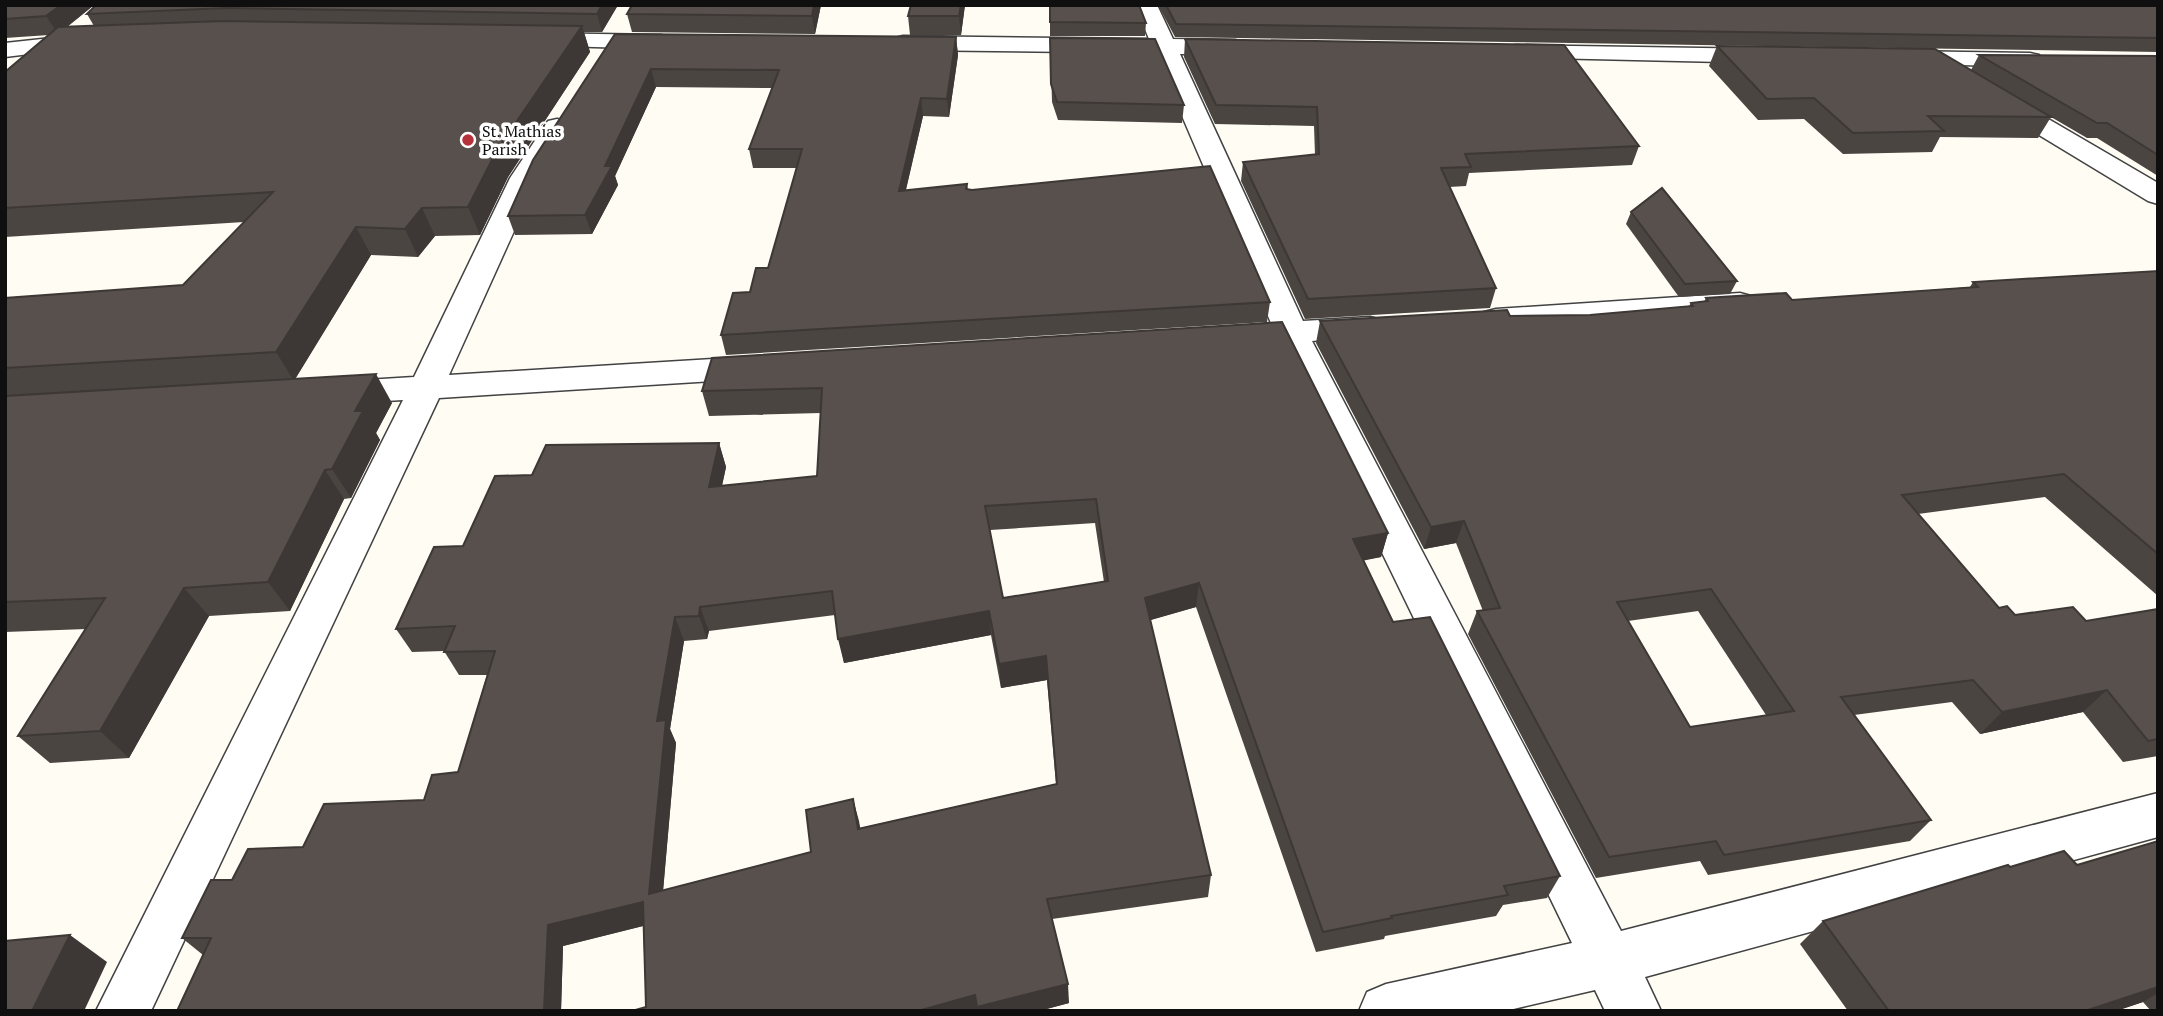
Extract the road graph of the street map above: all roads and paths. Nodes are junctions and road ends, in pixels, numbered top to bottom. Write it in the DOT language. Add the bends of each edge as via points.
graph roads {
  1 [pos="632,5"];
  2 [pos="1146,5"];
  3 [pos="100,30"];
  4 [pos="517,40"];
  5 [pos="65,42"];
  6 [pos="678,42"];
  7 [pos="612,43"];
  8 [pos="879,43"];
  9 [pos="1164,46"];
  10 [pos="1262,47"];
  11 [pos="5,50"];
  12 [pos="1499,51"];
  13 [pos="1791,56"];
  14 [pos="1874,58"];
  15 [pos="1930,59"];
  16 [pos="2051,60"];
  17 [pos="35,68"];
  18 [pos="2158,195"];
  19 [pos="1773,301"];
  20 [pos="1470,321"];
  21 [pos="1401,325"];
  22 [pos="1291,332"];
  23 [pos="1208,338"];
  24 [pos="789,365"];
  25 [pos="426,388"];
  26 [pos="304,395"];
  27 [pos="2158,815"];
  28 [pos="1607,961"];
  29 [pos="123,1011"];
  30 [pos="1386,1011"];
  31 [pos="1634,1011"];
  1 -- 7 [label="street"];
  2 -- 9 [label="street"];
  3 -- 5 [label="street"];
  4 -- 7 [label="street"];
  5 -- 11 [label="street"];
  5 -- 17 [label="street"];
  6 -- 7 [label="street"];
  7 -- 25 [label="street" via="524,178"];
  8 -- 9 [label="street"];
  9 -- 10 [label="street"];
  9 -- 22 [label="street"];
  12 -- 13 [label="street"];
  14 -- 15 [label="street"];
  15 -- 16 [label="street"];
  15 -- 18 [label="street"];
  19 -- 20 [label="street"];
  21 -- 22 [label="street"];
  22 -- 23 [label="street"];
  22 -- 28 [label="street"];
  24 -- 25 [label="street"];
  25 -- 26 [label="street"];
  25 -- 29 [label="street"];
  27 -- 28 [label="street"];
  28 -- 30 [label="street"];
  28 -- 31 [label="street"];
}
